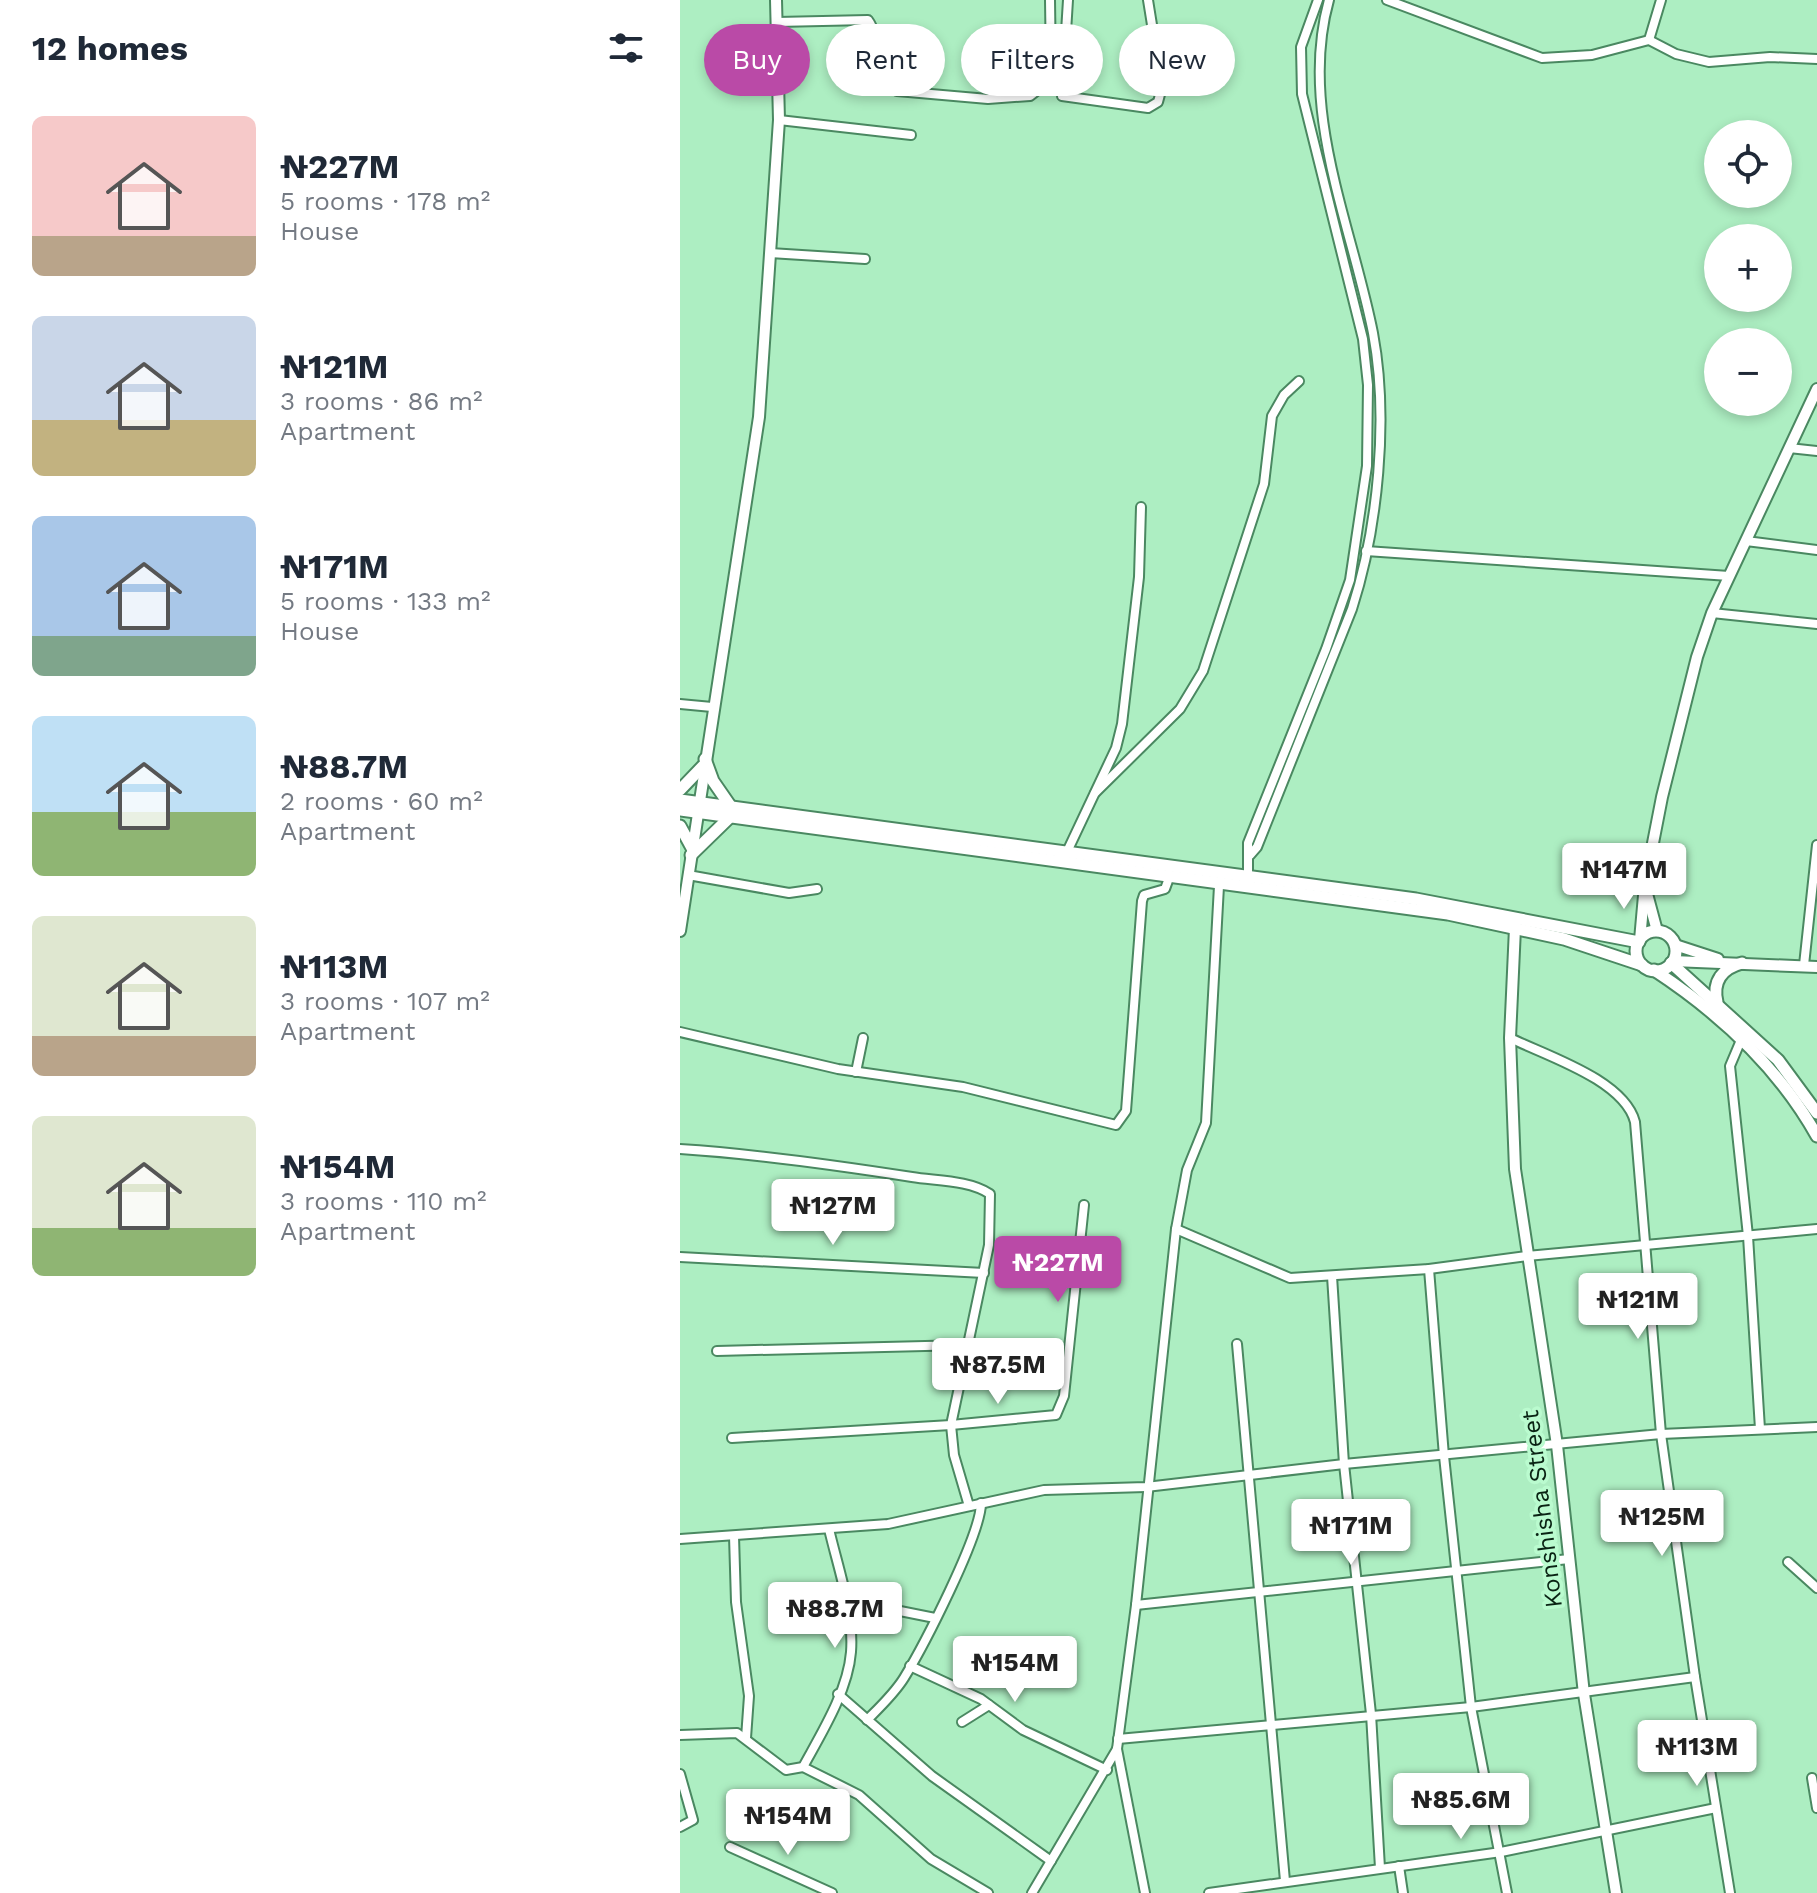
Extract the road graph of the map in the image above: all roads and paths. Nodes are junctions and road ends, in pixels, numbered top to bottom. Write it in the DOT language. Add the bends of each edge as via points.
graph roads {
  1 [pos="776,0"];
  2 [pos="1050,0"];
  3 [pos="1068,0"];
  4 [pos="1148,0"];
  5 [pos="1318,0"];
  6 [pos="1329,0"];
  7 [pos="1387,0"];
  8 [pos="1661,0"];
  9 [pos="777,22"];
  10 [pos="1649,40"];
  11 [pos="1817,59"];
  12 [pos="779,120"];
  13 [pos="911,135"];
  14 [pos="770,253"];
  15 [pos="865,259"];
  16 [pos="1299,381"];
  17 [pos="1817,389"];
  18 [pos="1789,448"];
  19 [pos="1817,451"];
  20 [pos="1141,507"];
  21 [pos="1746,541"];
  22 [pos="1357,550"];
  23 [pos="1817,550"];
  24 [pos="1368,552"];
  25 [pos="1729,576"];
  26 [pos="1712,613"];
  27 [pos="1817,624"];
  28 [pos="680,704"];
  29 [pos="712,707"];
  30 [pos="705,762"];
  31 [pos="680,790"];
  32 [pos="1095,793"];
  33 [pos="680,800"];
  34 [pos="699,808"];
  35 [pos="680,810"];
  36 [pos="730,812"];
  37 [pos="680,826"];
  38 [pos="1817,845"];
  39 [pos="692,852"];
  40 [pos="1250,855"];
  41 [pos="1065,857"];
  42 [pos="1816,858"];
  43 [pos="688,875"];
  44 [pos="1169,878"];
  45 [pos="1247,883"];
  46 [pos="1645,884"];
  47 [pos="1219,886"];
  48 [pos="817,889"];
  49 [pos="1515,928"];
  50 [pos="680,931"];
  51 [pos="1657,931"];
  52 [pos="1639,941"];
  53 [pos="1675,945"];
  54 [pos="1672,962"];
  55 [pos="1728,962"];
  56 [pos="1742,963"];
  57 [pos="1804,965"];
  58 [pos="1817,967"];
  59 [pos="1648,968"];
  60 [pos="1717,1002"];
  61 [pos="680,1032"];
  62 [pos="863,1038"];
  63 [pos="1510,1038"];
  64 [pos="1741,1040"];
  65 [pos="856,1072"];
  66 [pos="1817,1113"];
  67 [pos="1817,1136"];
  68 [pos="680,1149"];
  69 [pos="1084,1205"];
  70 [pos="1176,1229"];
  71 [pos="1817,1229"];
  72 [pos="1748,1236"];
  73 [pos="1647,1245"];
  74 [pos="1527,1256"];
  75 [pos="680,1257"];
  76 [pos="1429,1269"];
  77 [pos="984,1273"];
  78 [pos="1332,1276"];
  79 [pos="1237,1344"];
  80 [pos="966,1345"];
  81 [pos="717,1351"];
  82 [pos="951,1425"];
  83 [pos="1817,1427"];
  84 [pos="1760,1429"];
  85 [pos="1661,1434"];
  86 [pos="732,1438"];
  87 [pos="1557,1445"];
  88 [pos="1444,1456"];
  89 [pos="1344,1464"];
  90 [pos="1248,1474"];
  91 [pos="1146,1487"];
  92 [pos="981,1503"];
  93 [pos="969,1506"];
  94 [pos="829,1529"];
  95 [pos="734,1536"];
  96 [pos="680,1539"];
  97 [pos="1569,1559"];
  98 [pos="1788,1562"];
  99 [pos="1458,1571"];
  100 [pos="1358,1583"];
  101 [pos="1817,1588"];
  102 [pos="1257,1594"];
  103 [pos="845,1600"];
  104 [pos="1136,1605"];
  105 [pos="935,1618"];
  106 [pos="910,1666"];
  107 [pos="1695,1677"];
  108 [pos="838,1694"];
  109 [pos="1584,1694"];
  110 [pos="989,1705"];
  111 [pos="1471,1707"];
  112 [pos="1371,1714"];
  113 [pos="867,1720"];
  114 [pos="962,1722"];
  115 [pos="1269,1725"];
  116 [pos="680,1735"];
  117 [pos="746,1738"];
  118 [pos="1118,1744"];
  119 [pos="803,1767"];
  120 [pos="1107,1770"];
  121 [pos="680,1774"];
  122 [pos="1812,1778"];
  123 [pos="1716,1808"];
  124 [pos="1817,1808"];
  125 [pos="680,1827"];
  126 [pos="1606,1832"];
  127 [pos="730,1847"];
  128 [pos="1501,1852"];
  129 [pos="1051,1861"];
  130 [pos="1399,1866"];
  131 [pos="1380,1868"];
  132 [pos="1285,1881"];
  133 [pos="1241,1890"];
  134 [pos="832,1893"];
  135 [pos="988,1893"];
  136 [pos="1032,1893"];
  137 [pos="1145,1893"];
  138 [pos="1209,1893"];
  139 [pos="1403,1893"];
  140 [pos="1507,1893"];
  141 [pos="1616,1893"];
  142 [pos="1730,1893"];
  1 -- 9 [label="street"];
  2 -- 9 [label="street" via="1051,69 1038,90 1024,98 897,91 879,75 872,27 865,19"];
  3 -- 4 [label="street" via="1062,96 1148,108 1158,102 1162,87"];
  5 -- 22 [label="street" via="1301,47 1302,94 1360,325 1368,385 1367,466"];
  6 -- 24 [label="street" via="1319,63 1326,136 1377,363 1379,427"];
  7 -- 10 [label="street" via="1542,58 1592,55"];
  8 -- 10 [label="street"];
  9 -- 12 [label="street"];
  10 -- 11 [label="street" via="1709,62"];
  12 -- 13 [label="street"];
  12 -- 14 [label="street"];
  14 -- 15 [label="street"];
  14 -- 29 [label="street" via="753,469"];
  16 -- 32 [label="street" via="1272,416 1264,484 1203,671 1180,709"];
  17 -- 18 [label="street"];
  18 -- 19 [label="street"];
  18 -- 21 [label="street"];
  20 -- 32 [label="street" via="1139,577 1122,724"];
  21 -- 23 [label="street"];
  21 -- 25 [label="street"];
  22 -- 24 [label="street"];
  22 -- 40 [label="street" via="1339,616 1248,843"];
  24 -- 25 [label="street"];
  24 -- 40 [label="street" via="1352,609"];
  25 -- 26 [label="street"];
  26 -- 27 [label="street"];
  26 -- 46 [label="street" via="1678,721"];
  28 -- 29 [label="street"];
  29 -- 30 [label="street"];
  30 -- 31 [label="main road"];
  30 -- 34 [label="street"];
  30 -- 36 [label="main road"];
  32 -- 41 [label="street"];
  33 -- 34 [label="main road"];
  34 -- 35 [label="main road"];
  34 -- 36 [label="main road"];
  34 -- 39 [label="street"];
  36 -- 39 [label="main road"];
  36 -- 41 [label="main road"];
  37 -- 39 [label="main road"];
  38 -- 42 [label="street"];
  39 -- 43 [label="street"];
  40 -- 45 [label="street"];
  41 -- 44 [label="main road"];
  41 -- 45 [label="main road"];
  42 -- 57 [label="street"];
  43 -- 48 [label="street" via="789,893"];
  43 -- 50 [label="street"];
  44 -- 47 [label="main road"];
  44 -- 65 [label="street" via="1165,889 1144,895 1142,901 1126,1111 1120,1123 963,1087"];
  45 -- 47 [label="main road"];
  45 -- 49 [label="main road"];
  45 -- 52 [label="main road" via="1447,904"];
  46 -- 51 [label="street"];
  46 -- 52 [label="street"];
  47 -- 70 [label="street" via="1205,1130 1187,1170"];
  49 -- 59 [label="main road" via="1598,948"];
  49 -- 63 [label="street, Konshisha Street"];
  51 -- 52 [label="main road"];
  51 -- 53 [label="main road"];
  52 -- 59 [label="main road" via="1637,954"];
  53 -- 54 [label="main road"];
  53 -- 55 [label="street"];
  54 -- 55 [label="street"];
  54 -- 59 [label="main road"];
  54 -- 60 [label="main road"];
  55 -- 56 [label="street"];
  56 -- 57 [label="street"];
  56 -- 60 [label="main road" via="1720,976"];
  57 -- 58 [label="street"];
  59 -- 64 [label="main road" via="1693,997"];
  60 -- 66 [label="main road" via="1778,1060"];
  61 -- 65 [label="street"];
  62 -- 65 [label="street"];
  63 -- 73 [label="street" via="1612,1088 1632,1108"];
  63 -- 74 [label="street, Konshisha Street" via="1512,1136"];
  64 -- 67 [label="main road" via="1781,1084"];
  64 -- 72 [label="street" via="1730,1066"];
  68 -- 77 [label="street" via="776,1157 982,1189 992,1201"];
  69 -- 82 [label="street" via="1059,1411 1050,1418"];
  70 -- 78 [label="street" via="1279,1275"];
  70 -- 91 [label="street"];
  71 -- 72 [label="street"];
  72 -- 73 [label="street"];
  72 -- 84 [label="street"];
  73 -- 74 [label="street"];
  73 -- 85 [label="street"];
  74 -- 76 [label="street"];
  74 -- 87 [label="street, Konshisha Street"];
  75 -- 77 [label="street"];
  76 -- 78 [label="street"];
  76 -- 88 [label="street"];
  77 -- 80 [label="street"];
  78 -- 89 [label="street"];
  79 -- 90 [label="street"];
  80 -- 81 [label="street"];
  80 -- 82 [label="street"];
  82 -- 86 [label="street"];
  82 -- 93 [label="street"];
  83 -- 84 [label="street"];
  84 -- 85 [label="street"];
  85 -- 87 [label="street"];
  85 -- 107 [label="street"];
  87 -- 88 [label="street"];
  87 -- 97 [label="street, Konshisha Street"];
  88 -- 89 [label="street"];
  88 -- 99 [label="street"];
  89 -- 90 [label="street"];
  89 -- 100 [label="street"];
  90 -- 91 [label="street"];
  90 -- 102 [label="street"];
  91 -- 92 [label="street" via="1044,1490"];
  91 -- 104 [label="street"];
  92 -- 93 [label="street"];
  92 -- 105 [label="street" via="977,1526"];
  93 -- 94 [label="street" via="888,1524"];
  94 -- 95 [label="street"];
  94 -- 103 [label="street"];
  95 -- 96 [label="street"];
  95 -- 117 [label="street" via="736,1602 749,1696"];
  97 -- 99 [label="street"];
  97 -- 109 [label="street, Konshisha Street"];
  98 -- 101 [label="street"];
  99 -- 100 [label="street"];
  99 -- 111 [label="street"];
  100 -- 102 [label="street"];
  100 -- 112 [label="street"];
  102 -- 104 [label="street"];
  102 -- 115 [label="street"];
  103 -- 105 [label="street"];
  103 -- 108 [label="street" via="851,1651"];
  104 -- 118 [label="street"];
  105 -- 106 [label="street"];
  106 -- 110 [label="street"];
  106 -- 113 [label="street"];
  107 -- 109 [label="street"];
  107 -- 123 [label="street"];
  108 -- 113 [label="street"];
  108 -- 119 [label="street"];
  109 -- 111 [label="street"];
  109 -- 126 [label="street, Konshisha Street"];
  110 -- 114 [label="street"];
  110 -- 120 [label="street" via="1023,1730"];
  111 -- 112 [label="street"];
  111 -- 128 [label="street"];
  112 -- 115 [label="street"];
  112 -- 131 [label="street"];
  113 -- 129 [label="street" via="932,1776"];
  115 -- 118 [label="street"];
  115 -- 132 [label="street"];
  116 -- 117 [label="street" via="737,1733"];
  117 -- 119 [label="street" via="786,1770"];
  118 -- 120 [label="street"];
  118 -- 137 [label="street"];
  119 -- 135 [label="street" via="859,1795 931,1859"];
  120 -- 129 [label="street"];
  121 -- 125 [label="street" via="693,1820"];
  122 -- 124 [label="street"];
  123 -- 126 [label="street"];
  123 -- 142 [label="street"];
  126 -- 128 [label="street"];
  126 -- 141 [label="street, Konshisha Street"];
  127 -- 134 [label="street"];
  128 -- 130 [label="street"];
  128 -- 140 [label="street"];
  129 -- 136 [label="street"];
  130 -- 131 [label="street"];
  130 -- 139 [label="street"];
  131 -- 132 [label="street"];
  132 -- 133 [label="street"];
  133 -- 138 [label="street"];
}
